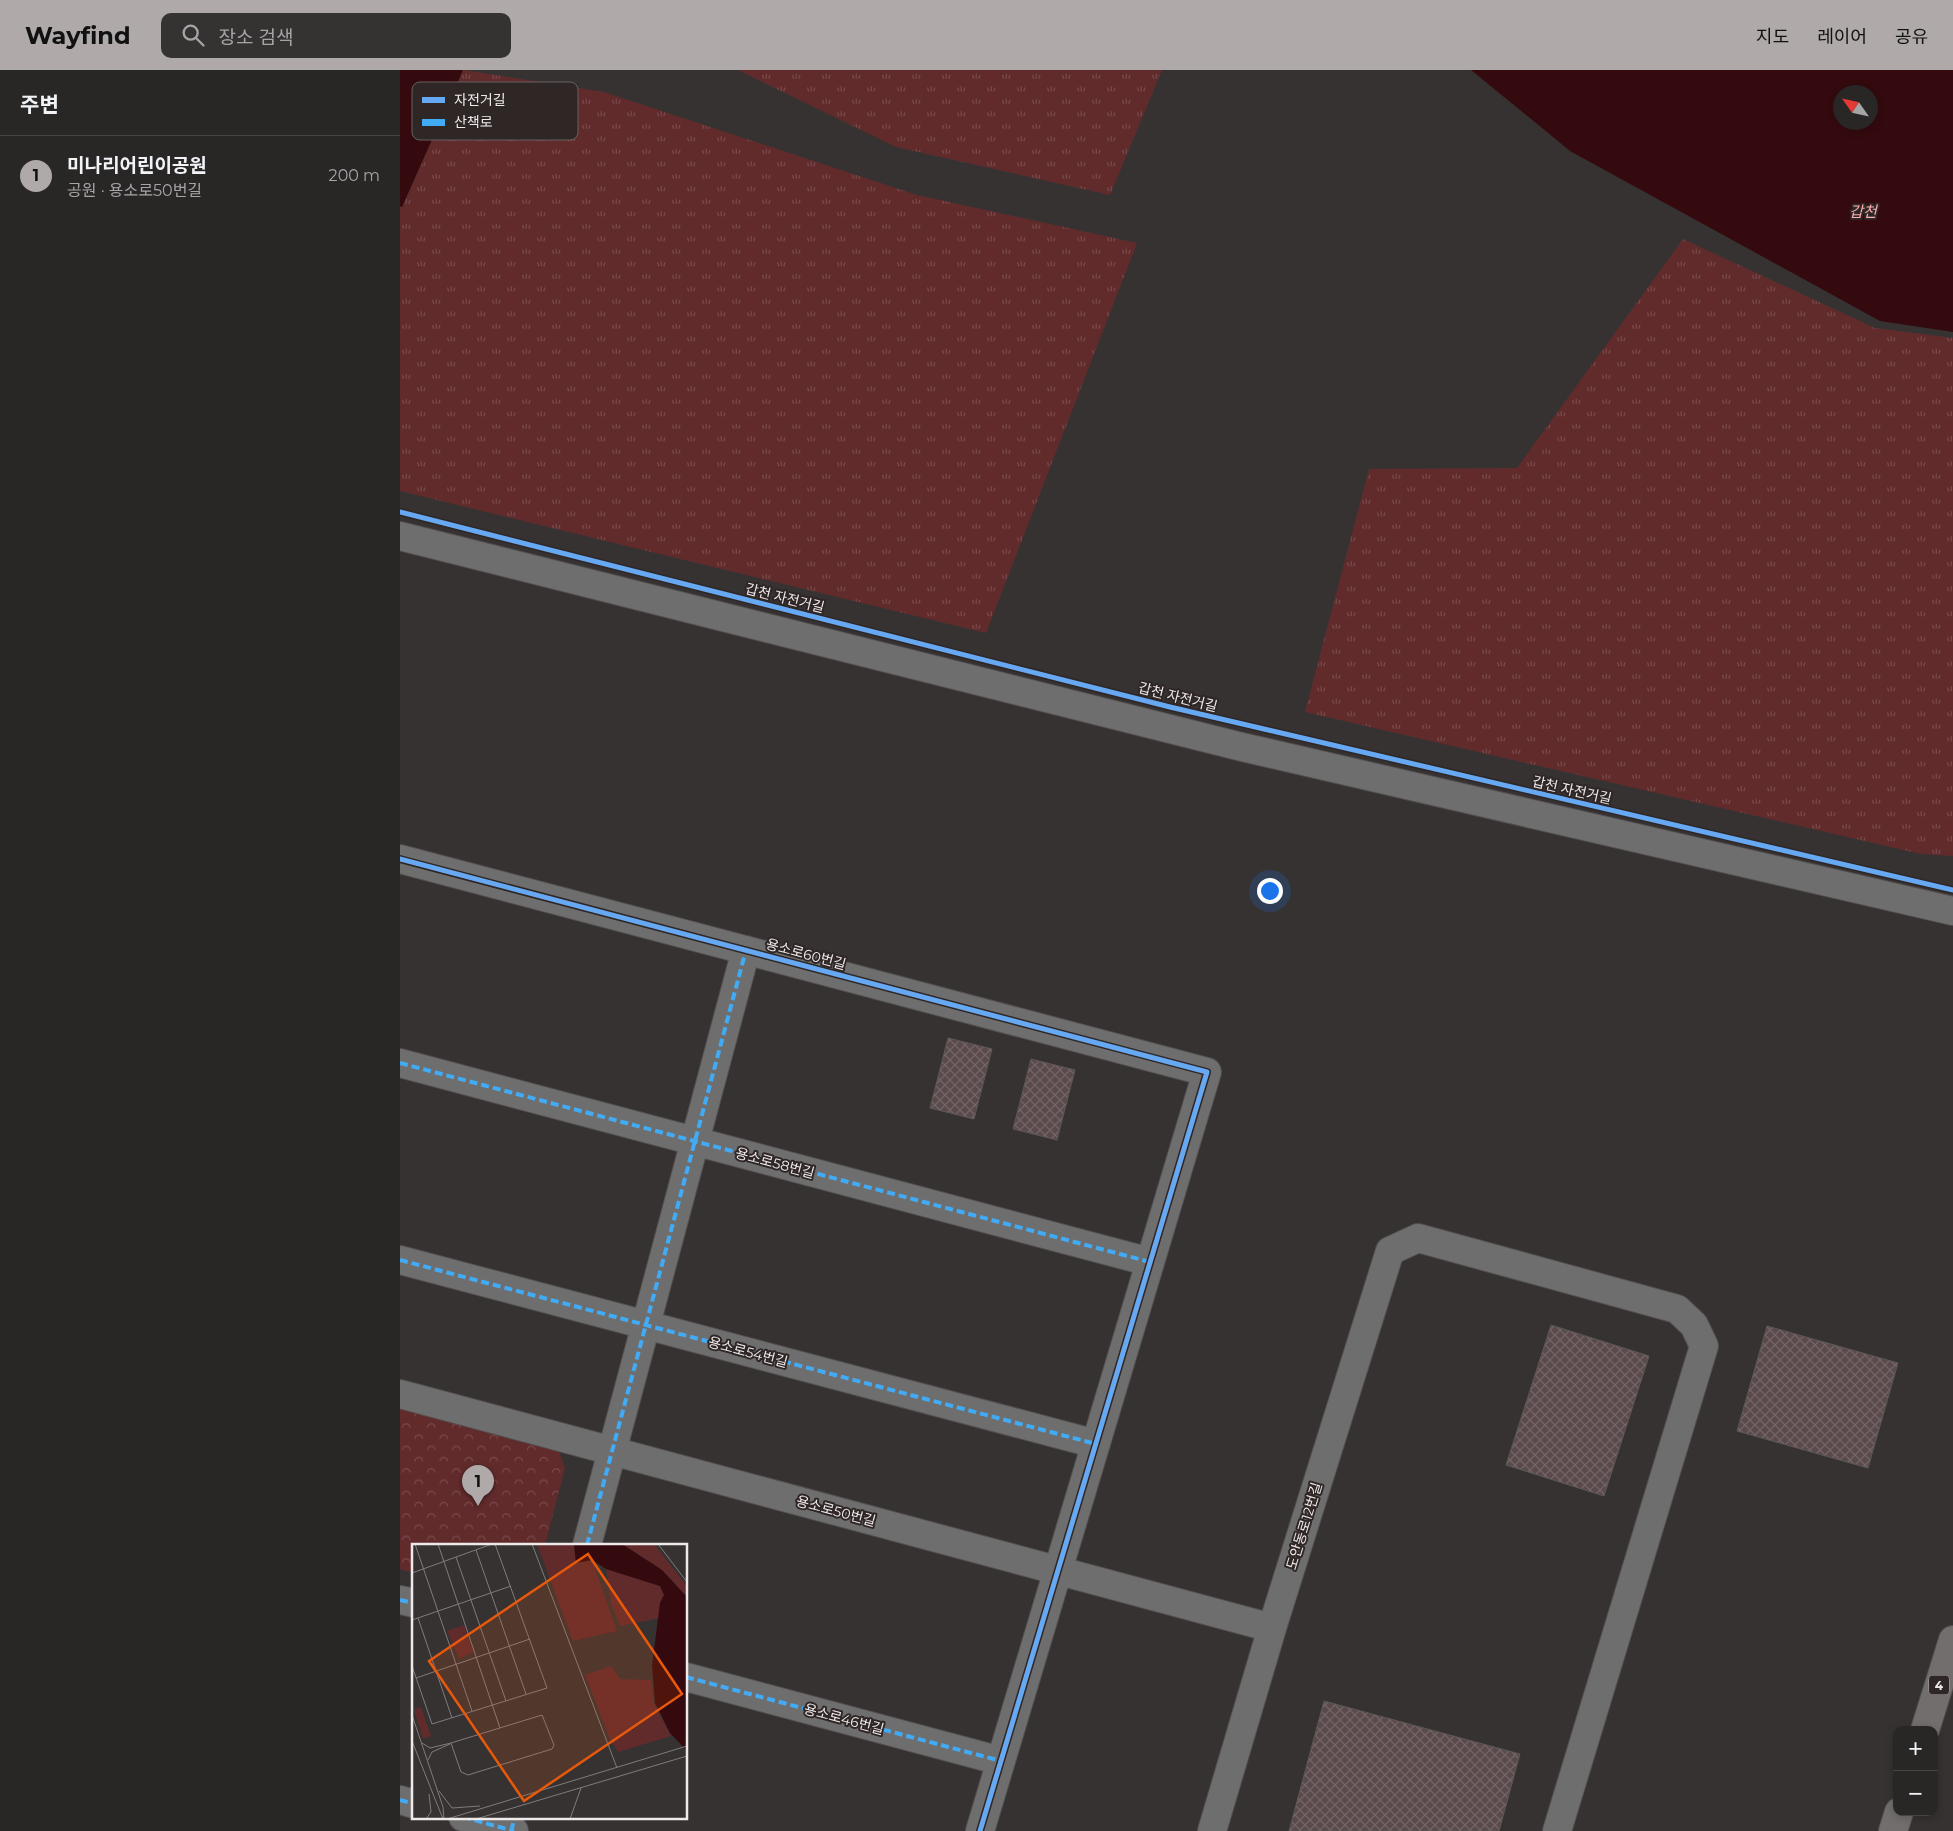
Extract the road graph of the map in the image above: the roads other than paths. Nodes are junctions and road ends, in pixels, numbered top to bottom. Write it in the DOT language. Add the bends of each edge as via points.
graph roads {
  1 [pos="400,536"];
  2 [pos="400,858"];
  3 [pos="1953,911"];
  4 [pos="746,950"];
  5 [pos="400,1063"];
  6 [pos="695,1141"];
  7 [pos="400,1260"];
  8 [pos="1150,1262"];
  9 [pos="646,1325"];
  10 [pos="400,1394"];
  11 [pos="1096,1444"];
  12 [pos="612,1451"];
  13 [pos="587,1544"];
  14 [pos="1058,1571"];
  15 [pos="1272,1628"];
  16 [pos="1953,1640"];
  17 [pos="688,1677"];
  18 [pos="1926,1726"];
  19 [pos="1001,1761"];
  20 [pos="1898,1816"];
  21 [pos="468,1818"];
  22 [pos="513,1827"];
  23 [pos="980,1831"];
  24 [pos="1212,1831"];
  25 [pos="1557,1831"];
  26 [pos="1893,1831"];
  1 -- 3 [label="street" via="1242,748"];
  2 -- 4 [label="street, 용소로60번길"];
  4 -- 6 [label="street"];
  4 -- 8 [label="street, 용소로60번길" via="1207,1072"];
  5 -- 6 [label="street, 용소로58번길"];
  6 -- 8 [label="street, 용소로58번길"];
  6 -- 9 [label="street"];
  7 -- 9 [label="street, 용소로54번길"];
  8 -- 11 [label="street"];
  9 -- 11 [label="street, 용소로54번길"];
  9 -- 12 [label="street"];
  10 -- 12 [label="street, 용소로50번길"];
  11 -- 14 [label="street"];
  12 -- 13 [label="street"];
  12 -- 14 [label="street, 용소로50번길"];
  14 -- 15 [label="street, 용소로50번길"];
  14 -- 19 [label="street"];
  15 -- 24 [label="street, 도안동로12번길"];
  15 -- 25 [label="street, 도안동로12번길" via="1390,1251 1418,1238 1676,1309 1694,1325 1704,1346"];
  16 -- 18 [label="main road, 4"];
  17 -- 19 [label="street, 용소로46번길"];
  19 -- 23 [label="street"];
  20 -- 26 [label="main road"];
  21 -- 22 [label="street"];
}
